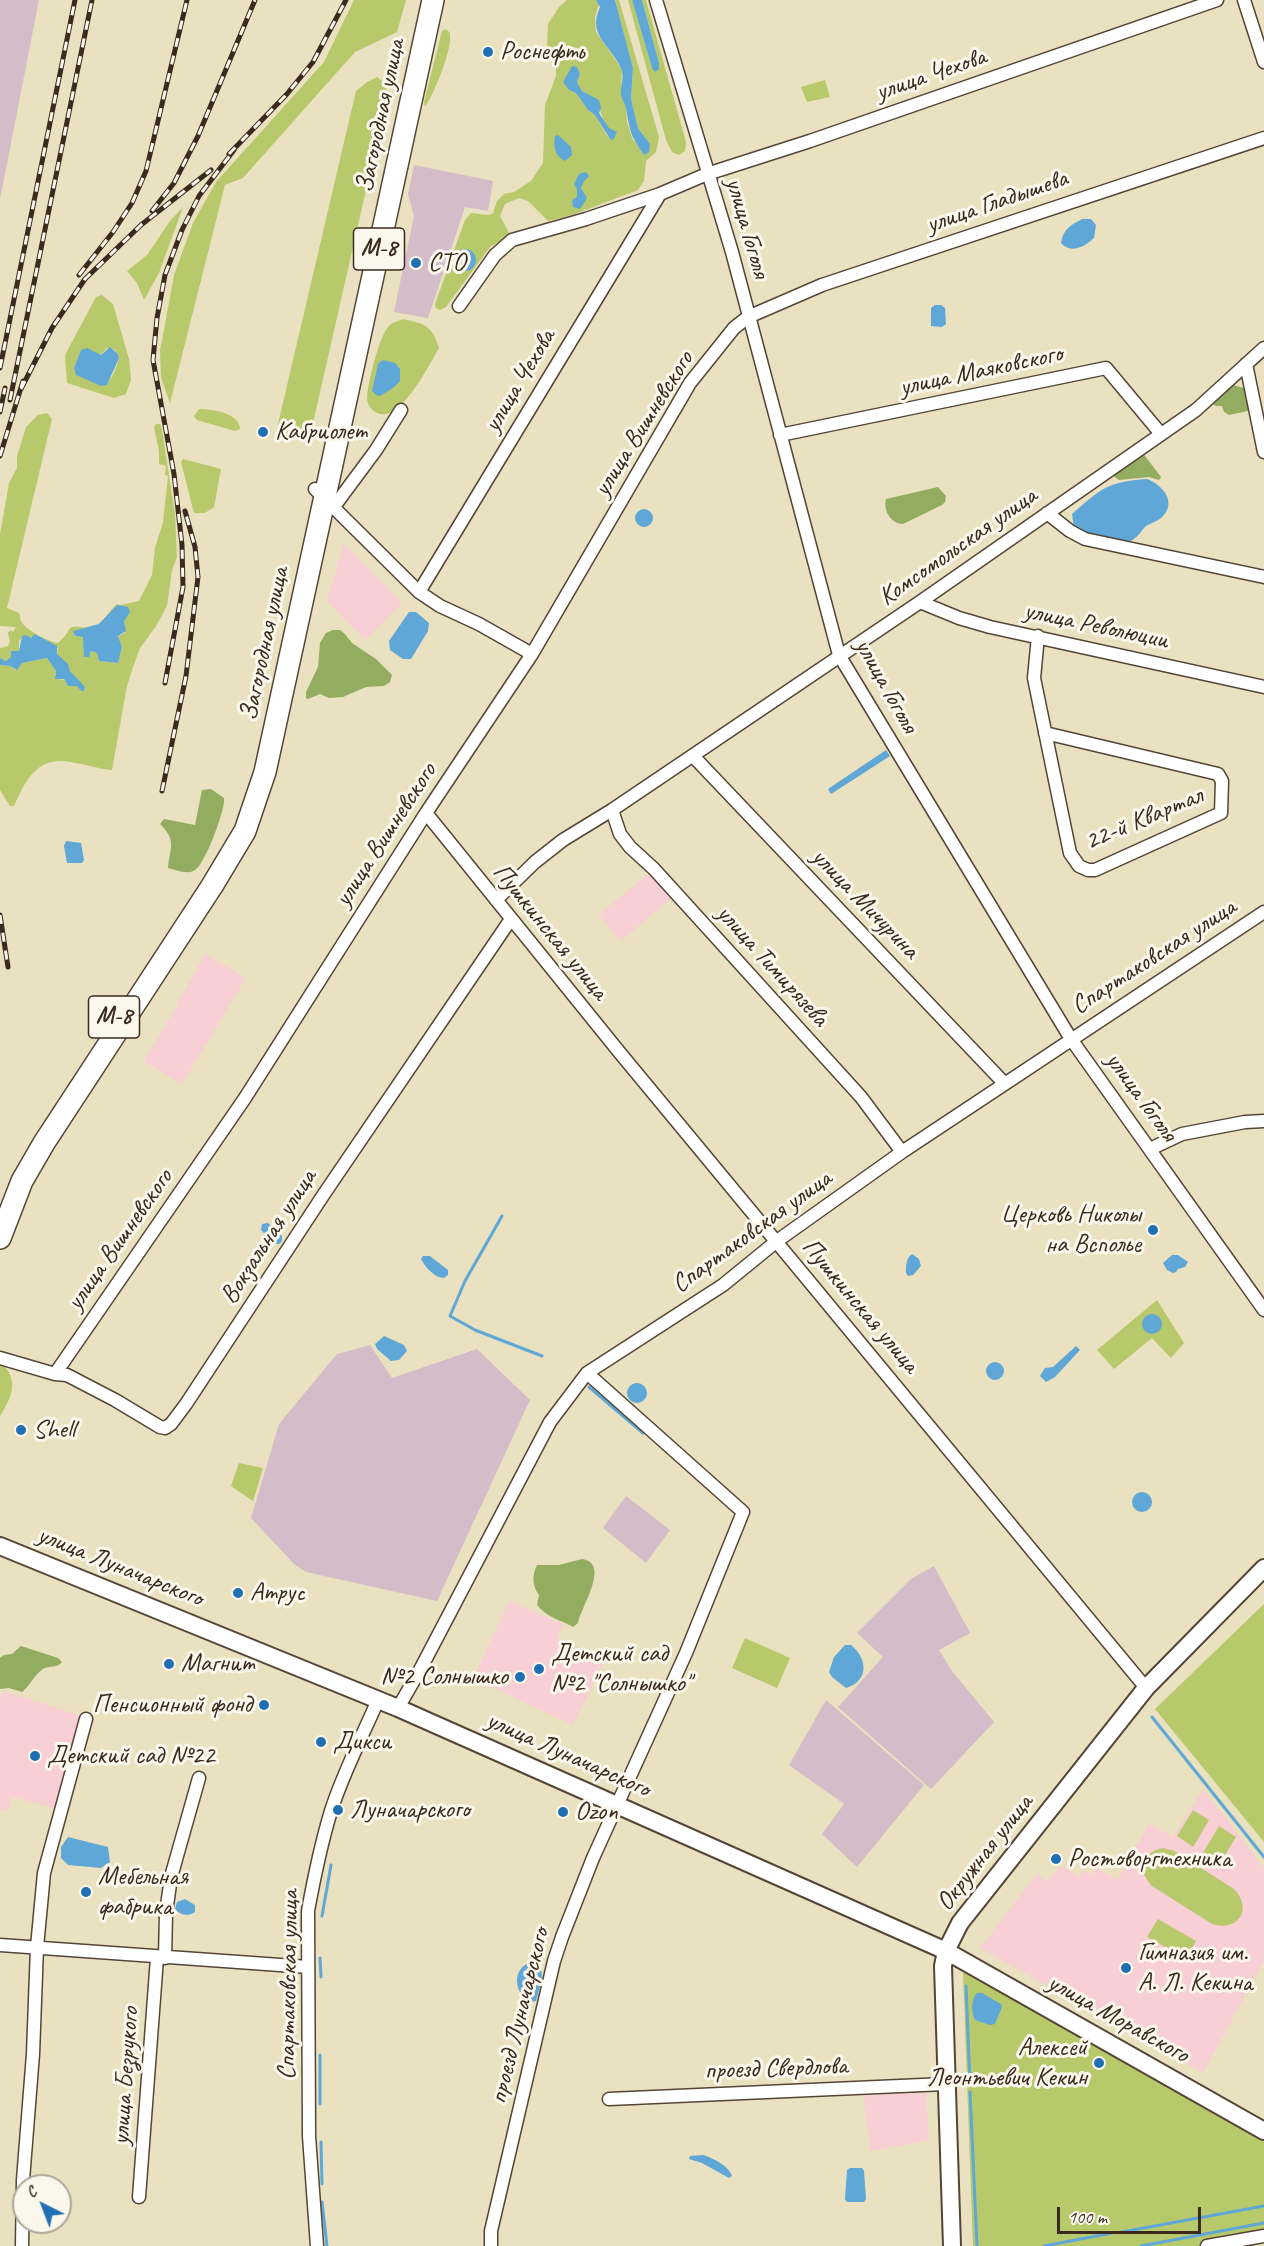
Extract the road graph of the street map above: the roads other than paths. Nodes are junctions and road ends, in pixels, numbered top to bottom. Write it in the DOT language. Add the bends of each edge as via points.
graph roads {
  1 [pos="423,0"];
  2 [pos="433,0"];
  3 [pos="656,0"];
  4 [pos="1217,0"];
  5 [pos="1244,0"];
  6 [pos="1264,62"];
  7 [pos="1264,138"];
  8 [pos="708,174"];
  9 [pos="660,194"];
  10 [pos="459,306"];
  11 [pos="748,318"];
  12 [pos="1264,348"];
  13 [pos="1246,364"];
  14 [pos="401,410"];
  15 [pos="1161,434"];
  16 [pos="780,435"];
  17 [pos="1264,452"];
  18 [pos="324,498"];
  19 [pos="1047,513"];
  20 [pos="1264,577"];
  21 [pos="419,592"];
  22 [pos="920,602"];
  23 [pos="1038,636"];
  24 [pos="532,654"];
  25 [pos="839,656"];
  26 [pos="1264,687"];
  27 [pos="1045,733"];
  28 [pos="693,756"];
  29 [pos="612,810"];
  30 [pos="426,813"];
  31 [pos="496,900"];
  32 [pos="1264,912"];
  33 [pos="511,919"];
  34 [pos="1071,1039"];
  35 [pos="1004,1083"];
  36 [pos="1264,1120"];
  37 [pos="1150,1149"];
  38 [pos="902,1152"];
  39 [pos="0,1211"];
  40 [pos="0,1238"];
  41 [pos="777,1241"];
  42 [pos="1264,1310"];
  43 [pos="0,1358"];
  44 [pos="587,1373"];
  45 [pos="55,1374"];
  46 [pos="0,1546"];
  47 [pos="1264,1568"];
  48 [pos="1146,1688"];
  49 [pos="378,1700"];
  50 [pos="398,1708"];
  51 [pos="86,1719"];
  52 [pos="199,1778"];
  53 [pos="618,1804"];
  54 [pos="0,1946"];
  55 [pos="37,1947"];
  56 [pos="946,1951"];
  57 [pos="161,1958"];
  58 [pos="308,1967"];
  59 [pos="945,2084"];
  60 [pos="609,2099"];
  61 [pos="1264,2131"];
  62 [pos="139,2197"];
  63 [pos="1264,2236"];
  64 [pos="22,2246"];
  65 [pos="317,2246"];
  66 [pos="491,2246"];
  67 [pos="952,2246"];
  68 [pos="1207,2246"];
  1 -- 18 [label="highway, Загородная улица / М-8"];
  2 -- 18 [label="highway, Загородная улица / М-8"];
  3 -- 8 [label="street, улица Гоголя"];
  4 -- 8 [label="street, улица Чехова"];
  5 -- 6 [label="street"];
  7 -- 11 [label="street, улица Гладышева" via="822,285"];
  8 -- 9 [label="street, улица Чехова"];
  8 -- 11 [label="street, улица Гоголя"];
  9 -- 10 [label="street, улица Чехова" via="512,240 495,255"];
  9 -- 21 [label="street, улица Чехова"];
  11 -- 16 [label="street, улица Гоголя"];
  11 -- 24 [label="street, улица Вишневского" via="734,328 690,383"];
  12 -- 13 [label="street, Комсомольская улица"];
  13 -- 15 [label="street, Комсомольская улица" via="1196,410"];
  13 -- 17 [label="street"];
  14 -- 18 [label="street" via="376,450"];
  15 -- 16 [label="street, улица Маяковского" via="1106,368"];
  15 -- 19 [label="street, Комсомольская улица"];
  16 -- 25 [label="street, улица Гоголя"];
  18 -- 21 [label="street"];
  18 -- 39 [label="highway, Загородная улица / М-8" via="248,794 235,827 49,1116"];
  18 -- 40 [label="highway, Загородная улица / М-8" via="271,748 245,831 44,1143 22,1181"];
  19 -- 20 [label="street" via="1085,539"];
  19 -- 22 [label="street, Комсомольская улица"];
  21 -- 24 [label="street"];
  22 -- 23 [label="street, улица Революции" via="959,618"];
  22 -- 25 [label="street, Комсомольская улица"];
  23 -- 26 [label="street, улица Революции"];
  23 -- 27 [label="street, 22-й Квартал" via="1034,678"];
  24 -- 30 [label="street, улица Вишневского"];
  25 -- 28 [label="street, Комсомольская улица"];
  25 -- 34 [label="street, улица Гоголя"];
  27 -- 27 [label="street, 22-й Квартал" via="1218,774 1222,781 1221,813 1095,870 1079,866 1071,853"];
  28 -- 29 [label="street, Комсомольская улица"];
  28 -- 35 [label="street, улица Мичурина"];
  29 -- 31 [label="street, Комсомольская улица" via="563,840"];
  29 -- 38 [label="street, улица Тимирязева" via="620,834 630,847 861,1097"];
  30 -- 31 [label="street, Пушкинская улица"];
  30 -- 45 [label="street, улица Вишневского" via="245,1098"];
  31 -- 33 [label="street, Пушкинская улица"];
  32 -- 34 [label="street, Спартаковская улица"];
  33 -- 41 [label="street, Пушкинская улица"];
  33 -- 45 [label="street, Вокзальная улица" via="171,1424 160,1426 67,1375"];
  34 -- 35 [label="street, Спартаковская улица"];
  34 -- 37 [label="street, улица Гоголя"];
  35 -- 38 [label="street, Спартаковская улица"];
  36 -- 37 [label="street" via="1182,1134"];
  37 -- 42 [label="street, улица Гоголя"];
  38 -- 41 [label="street, Спартаковская улица"];
  41 -- 44 [label="street, Спартаковская улица" via="723,1285"];
  41 -- 48 [label="street, Пушкинская улица"];
  43 -- 45 [label="street, Вокзальная улица"];
  44 -- 50 [label="street, Спартаковская улица" via="550,1422"];
  44 -- 53 [label="street, проезд Луначарского" via="743,1512 686,1653"];
  46 -- 49 [label="street, улица Луначарского"];
  47 -- 48 [label="street, Окружная улица"];
  48 -- 56 [label="street, Окружная улица" via="970,1909"];
  49 -- 50 [label="street, улица Луначарского"];
  49 -- 58 [label="street, Спартаковская улица" via="331,1811 308,1911"];
  50 -- 53 [label="street, улица Луначарского"];
  51 -- 55 [label="street" via="47,1859"];
  52 -- 57 [label="street, улица Безрукого" via="171,1877"];
  53 -- 56 [label="street, улица Луначарского"];
  53 -- 66 [label="street, проезд Луначарского" via="587,1871 554,1961 491,2231"];
  54 -- 55 [label="street"];
  55 -- 57 [label="street"];
  55 -- 64 [label="street"];
  56 -- 59 [label="street, Окружная улица"];
  56 -- 61 [label="street, улица Моравского"];
  57 -- 58 [label="street"];
  57 -- 62 [label="street, улица Безрукого"];
  58 -- 65 [label="street, Спартаковская улица" via="309,2136"];
  59 -- 60 [label="street, проезд Свердлова"];
  59 -- 67 [label="street, Окружная улица"];
  63 -- 68 [label="street"];
}
